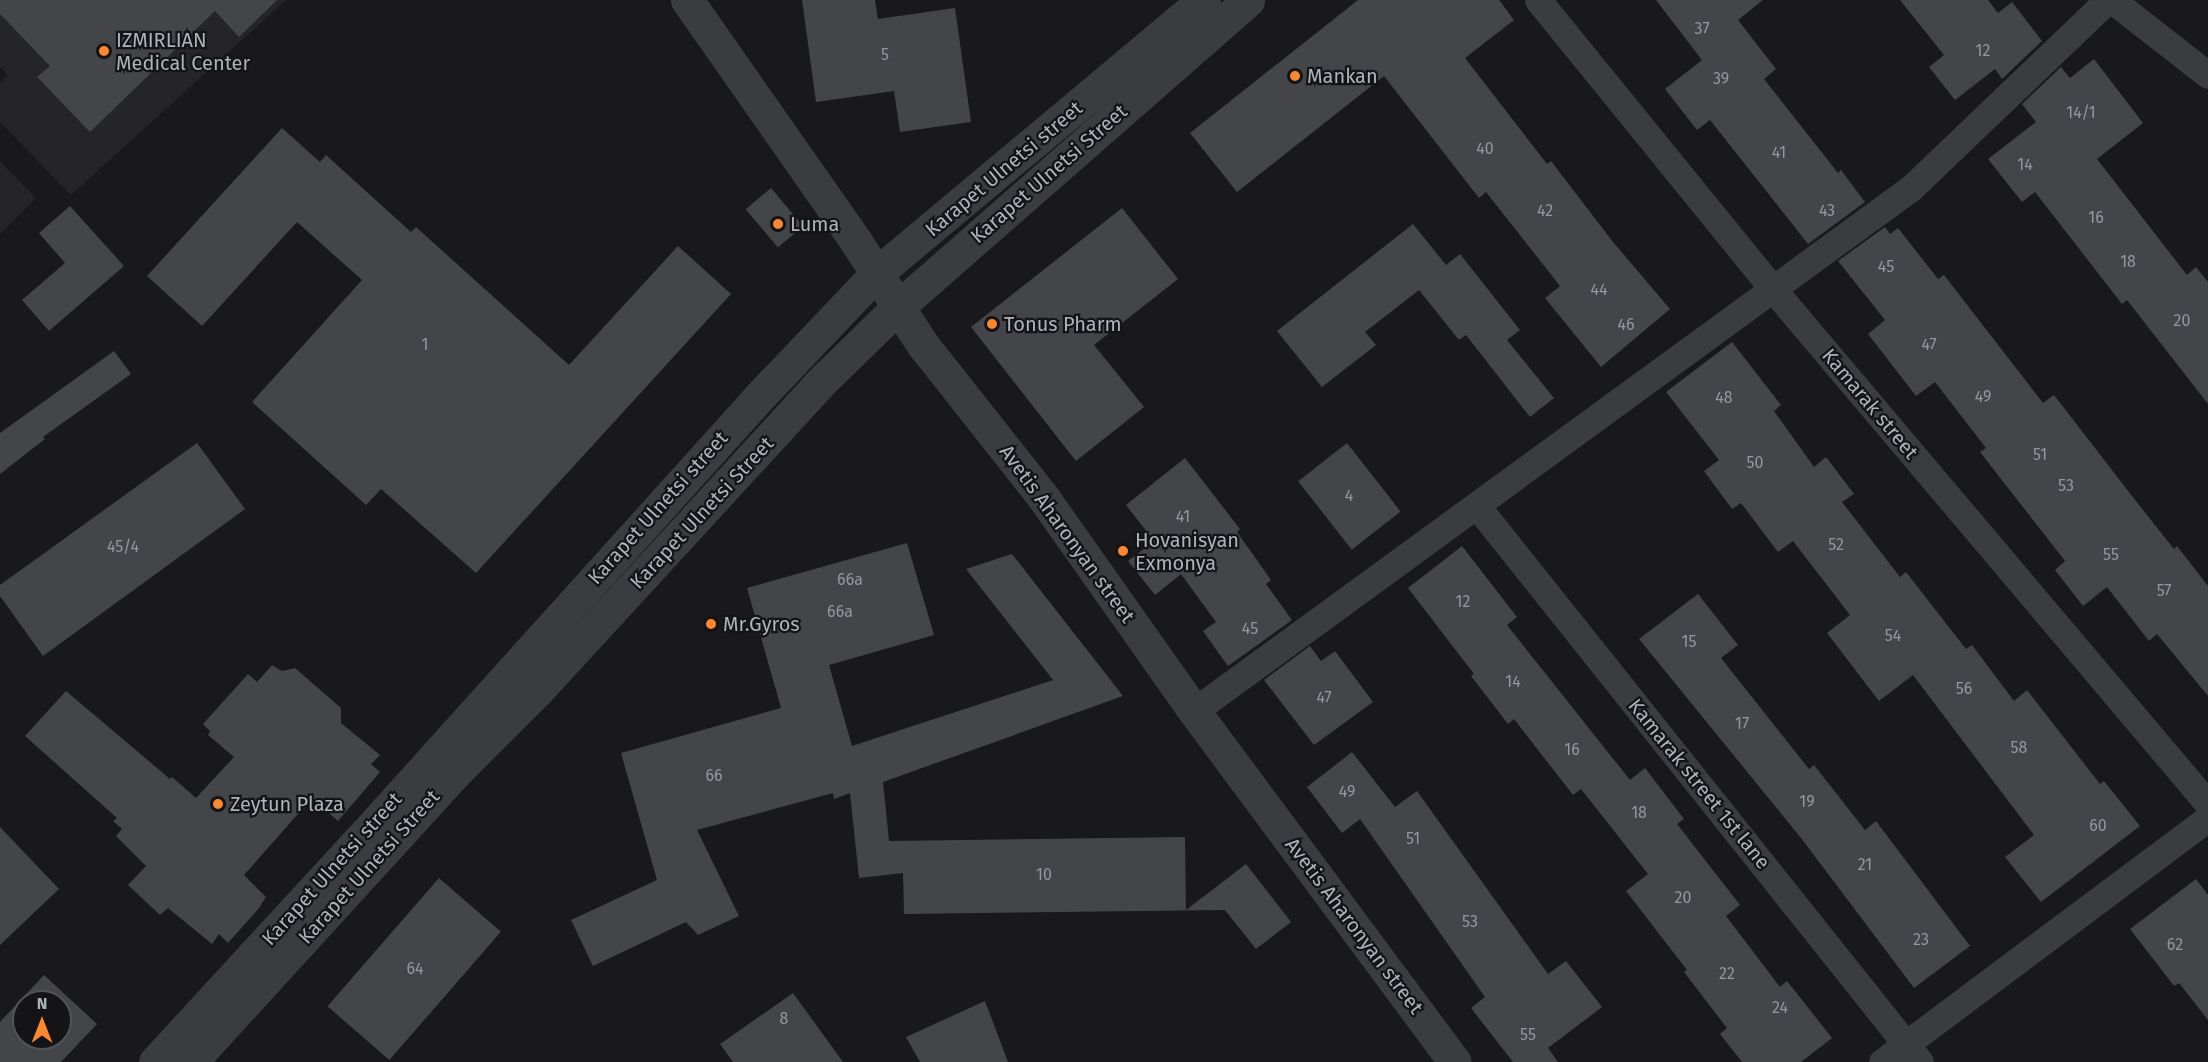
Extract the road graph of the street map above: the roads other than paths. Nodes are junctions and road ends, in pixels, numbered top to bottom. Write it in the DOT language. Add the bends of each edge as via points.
graph roads {
  1 [pos="687,0"];
  2 [pos="1204,0"];
  3 [pos="1248,0"];
  4 [pos="1538,0"];
  5 [pos="2110,0"];
  6 [pos="2208,75"];
  7 [pos="877,273"];
  8 [pos="1772,288"];
  9 [pos="899,306"];
  10 [pos="1477,506"];
  11 [pos="1194,711"];
  12 [pos="2208,804"];
  13 [pos="2208,818"];
  14 [pos="1913,1053"];
  15 [pos="197,1059"];
  16 [pos="155,1062"];
  17 [pos="1455,1062"];
  18 [pos="1882,1062"];
  1 -- 7 [label="street, Avetis Aharonyan street"];
  2 -- 7 [label="street, Karapet Ulnetsi street"];
  3 -- 9 [label="street, Karapet Ulnetsi Street"];
  4 -- 8 [label="street, Kamarak street"];
  5 -- 6 [label="street"];
  5 -- 8 [label="street" via="1911,188"];
  7 -- 9 [label="street, Avetis Aharonyan street"];
  7 -- 16 [label="street, Karapet Ulnetsi street" via="759,397"];
  8 -- 10 [label="street"];
  8 -- 12 [label="street, Kamarak street"];
  9 -- 11 [label="street, Avetis Aharonyan street" via="923,345 1043,497"];
  9 -- 15 [label="street, Karapet Ulnetsi Street" via="818,385 537,691 455,773"];
  10 -- 11 [label="street"];
  10 -- 14 [label="street, Kamarak street 1st lane"];
  11 -- 17 [label="street, Avetis Aharonyan street"];
  13 -- 14 [label="street"];
  14 -- 18 [label="street"];
}
